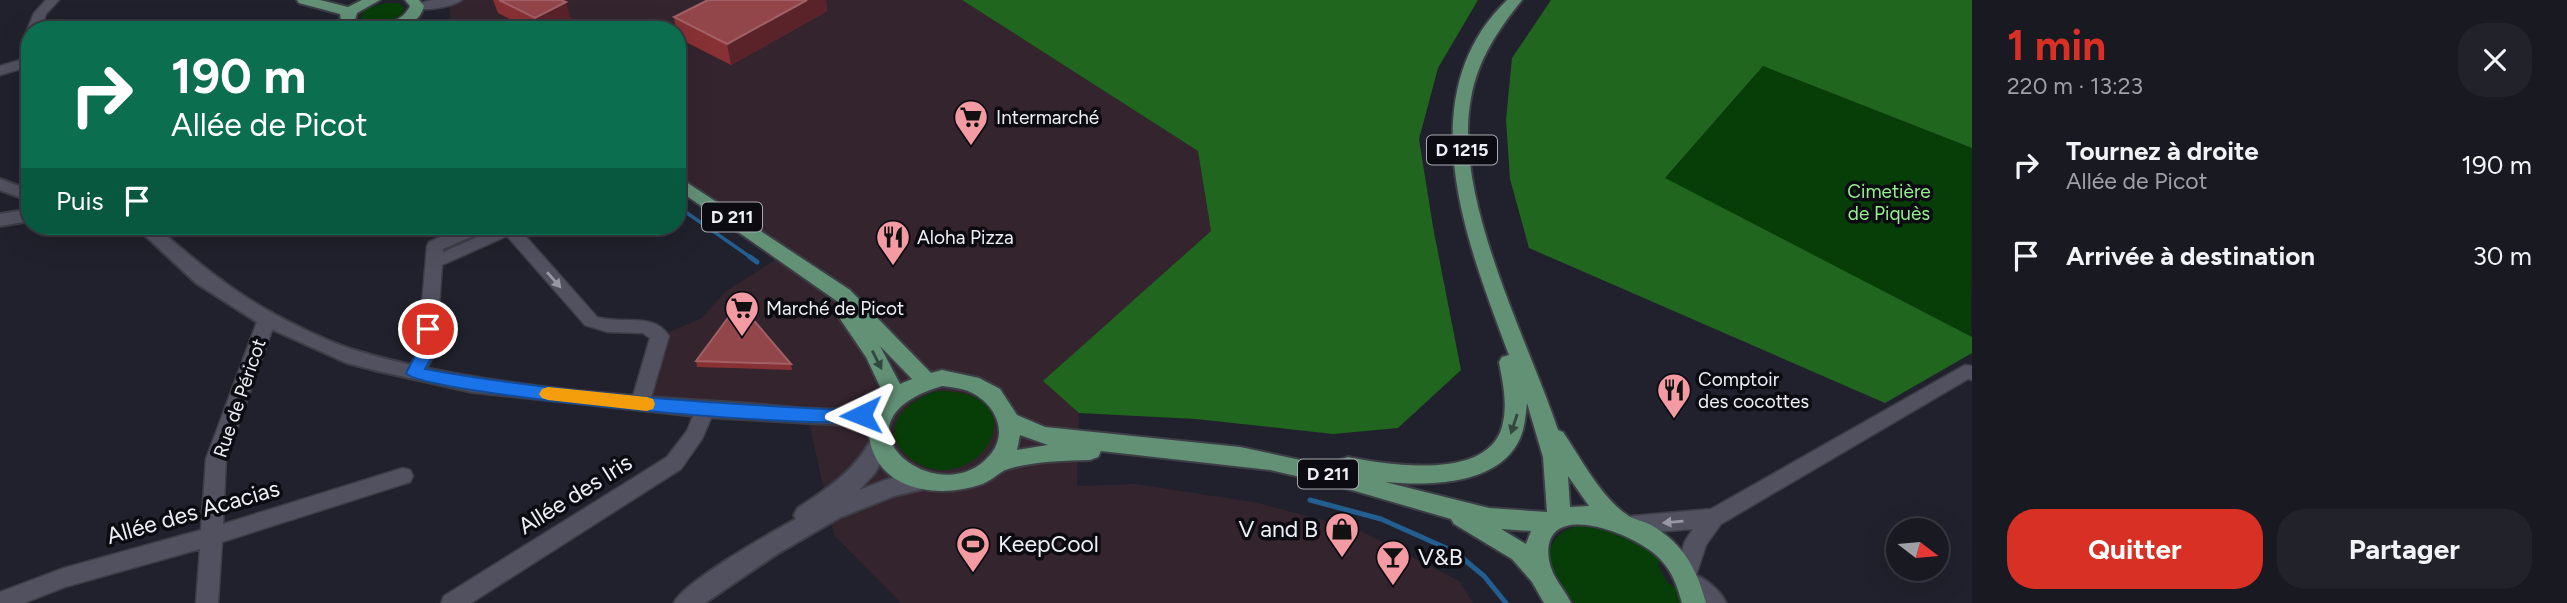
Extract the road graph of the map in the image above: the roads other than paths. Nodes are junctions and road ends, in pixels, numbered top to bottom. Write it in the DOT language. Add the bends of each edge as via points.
graph roads {
  1 [pos="53,0"];
  2 [pos="304,0"];
  3 [pos="351,0"];
  4 [pos="368,0"];
  5 [pos="373,0"];
  6 [pos="456,0"];
  7 [pos="1515,0"];
  8 [pos="413,4"];
  9 [pos="348,16"];
  10 [pos="37,21"];
  11 [pos="348,21"];
  12 [pos="399,21"];
  13 [pos="21,59"];
  14 [pos="0,71"];
  15 [pos="0,184"];
  16 [pos="686,187"];
  17 [pos="21,192"];
  18 [pos="21,216"];
  19 [pos="0,220"];
  20 [pos="154,235"];
  21 [pos="460,235"];
  22 [pos="495,235"];
  23 [pos="520,235"];
  24 [pos="786,253"];
  25 [pos="434,262"];
  26 [pos="1502,309"];
  27 [pos="267,319"];
  28 [pos="415,373"];
  29 [pos="1972,373"];
  30 [pos="925,380"];
  31 [pos="890,402"];
  32 [pos="641,403"];
  33 [pos="705,409"];
  34 [pos="845,417"];
  35 [pos="1011,422"];
  36 [pos="1548,429"];
  37 [pos="878,440"];
  38 [pos="1143,447"];
  39 [pos="1208,452"];
  40 [pos="995,464"];
  41 [pos="403,476"];
  42 [pos="924,481"];
  43 [pos="1446,508"];
  44 [pos="1714,518"];
  45 [pos="1556,521"];
  46 [pos="1624,522"];
  47 [pos="213,536"];
  48 [pos="759,552"];
  49 [pos="1541,578"];
  50 [pos="1690,587"];
  51 [pos="0,603"];
  52 [pos="208,603"];
  53 [pos="452,603"];
  54 [pos="686,603"];
  55 [pos="1559,603"];
  56 [pos="1714,603"];
  1 -- 10 [label="street"];
  2 -- 9 [label="main road" via="346,11"];
  3 -- 4 [label="main road"];
  5 -- 9 [label="main road"];
  6 -- 8 [label="street"];
  7 -- 26 [label="main road, D 1215" via="1487,33 1467,79 1460,123 1464,176"];
  8 -- 12 [label="main road"];
  9 -- 11 [label="main road"];
  13 -- 14 [label="street"];
  15 -- 17 [label="street"];
  16 -- 24 [label="main road, D 211"];
  18 -- 19 [label="street"];
  20 -- 27 [label="street" via="203,278"];
  21 -- 25 [label="street" via="435,246"];
  22 -- 25 [label="street"];
  23 -- 32 [label="street, one-way" via="590,321 647,328 660,336"];
  24 -- 30 [label="main road, D 211" via="859,309"];
  24 -- 31 [label="main road, D 211, one-way" via="849,314 875,354"];
  25 -- 28 [label="street" via="427,351"];
  26 -- 36 [label="main road, D 1215"];
  26 -- 39 [label="main road, one-way" via="1519,411 1510,438 1495,455 1469,470 1404,477 1299,454"];
  27 -- 28 [label="street" via="354,358"];
  27 -- 47 [label="street, Rue de Péricot" via="216,459"];
  28 -- 32 [label="street"];
  29 -- 44 [label="street" via="1965,372"];
  30 -- 31 [label="main road"];
  30 -- 35 [label="main road" via="956,378 982,386 1006,408"];
  31 -- 34 [label="street"];
  31 -- 37 [label="main road" via="878,421"];
  32 -- 33 [label="street"];
  33 -- 34 [label="street"];
  33 -- 53 [label="street, Allée des Iris" via="695,434 674,463"];
  34 -- 37 [label="street"];
  35 -- 38 [label="main road, D 211" via="1041,435"];
  35 -- 40 [label="main road" via="1010,439"];
  36 -- 45 [label="main road, D 1215" via="1560,494"];
  36 -- 46 [label="main road, D 1215" via="1592,493"];
  37 -- 42 [label="main road" via="882,452 899,470"];
  37 -- 48 [label="street" via="874,460 846,488 777,534"];
  38 -- 39 [label="main road, D 211"];
  38 -- 40 [label="main road, D 211" via="1038,454"];
  39 -- 43 [label="main road, D 211" via="1298,467"];
  40 -- 42 [label="main road" via="955,483"];
  41 -- 47 [label="street, Allée des Acacias"];
  42 -- 48 [label="street" via="885,488"];
  43 -- 45 [label="main road, D 211" via="1519,522"];
  43 -- 49 [label="main road, D 211" via="1520,552"];
  44 -- 46 [label="street, one-way"];
  44 -- 50 [label="street" via="1696,541"];
  45 -- 46 [label="main road" via="1578,514"];
  45 -- 49 [label="main road" via="1542,532 1536,545"];
  46 -- 50 [label="main road" via="1662,544"];
  47 -- 51 [label="street, Allée des Acacias" via="64,578"];
  47 -- 52 [label="street, Rue de Péricot"];
  48 -- 54 [label="street"];
  49 -- 55 [label="main road"];
  50 -- 56 [label="street"];
}
